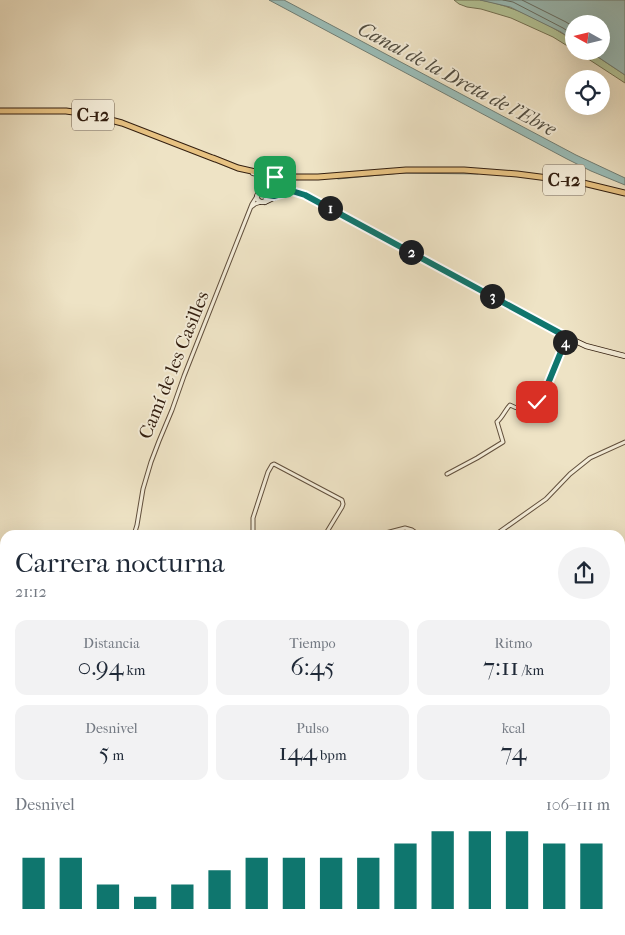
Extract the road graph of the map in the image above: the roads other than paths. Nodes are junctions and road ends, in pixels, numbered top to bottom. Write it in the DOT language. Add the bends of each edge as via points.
graph roads {
  1 [pos="0,111"];
  2 [pos="213,158"];
  3 [pos="242,166"];
  4 [pos="295,174"];
  5 [pos="341,174"];
  6 [pos="265,178"];
  7 [pos="625,193"];
  8 [pos="266,194"];
  9 [pos="258,195"];
  10 [pos="277,196"];
  11 [pos="263,202"];
  12 [pos="251,207"];
  13 [pos="567,337"];
  14 [pos="625,356"];
  15 [pos="625,442"];
  16 [pos="447,474"];
  17 [pos="135,530"];
  18 [pos="253,530"];
  19 [pos="328,530"];
  20 [pos="397,530"];
  21 [pos="412,530"];
  22 [pos="503,530"];
  1 -- 2 [label="main road, C-12" via="88,114 122,123"];
  2 -- 3 [label="main road, C-12"];
  2 -- 6 [label="main road, C-12"];
  3 -- 4 [label="main road, C-12"];
  3 -- 6 [label="main road" via="263,172"];
  4 -- 5 [label="main road, C-12"];
  4 -- 6 [label="main road" via="270,173"];
  5 -- 6 [label="main road, C-12"];
  5 -- 7 [label="main road, C-12" via="477,171 580,182"];
  6 -- 8 [label="main road"];
  6 -- 9 [label="main road"];
  8 -- 9 [label="main road"];
  8 -- 10 [label="main road"];
  8 -- 11 [label="main road" via="267,200"];
  9 -- 11 [label="main road" via="258,201"];
  9 -- 12 [label="street, Camí de les Casilles"];
  10 -- 11 [label="main road"];
  10 -- 13 [label="main road" via="292,191 302,193"];
  11 -- 12 [label="street"];
  12 -- 17 [label="street, Camí de les Casilles" via="158,441 143,489"];
  13 -- 14 [label="main road" via="586,346"];
  13 -- 16 [label="street" via="537,402 515,408 510,405 497,422 503,442"];
  15 -- 22 [label="street" via="590,458 546,499"];
  18 -- 19 [label="street" via="253,518 268,472 274,464 342,500 342,507"];
  20 -- 21 [label="street"];
}
